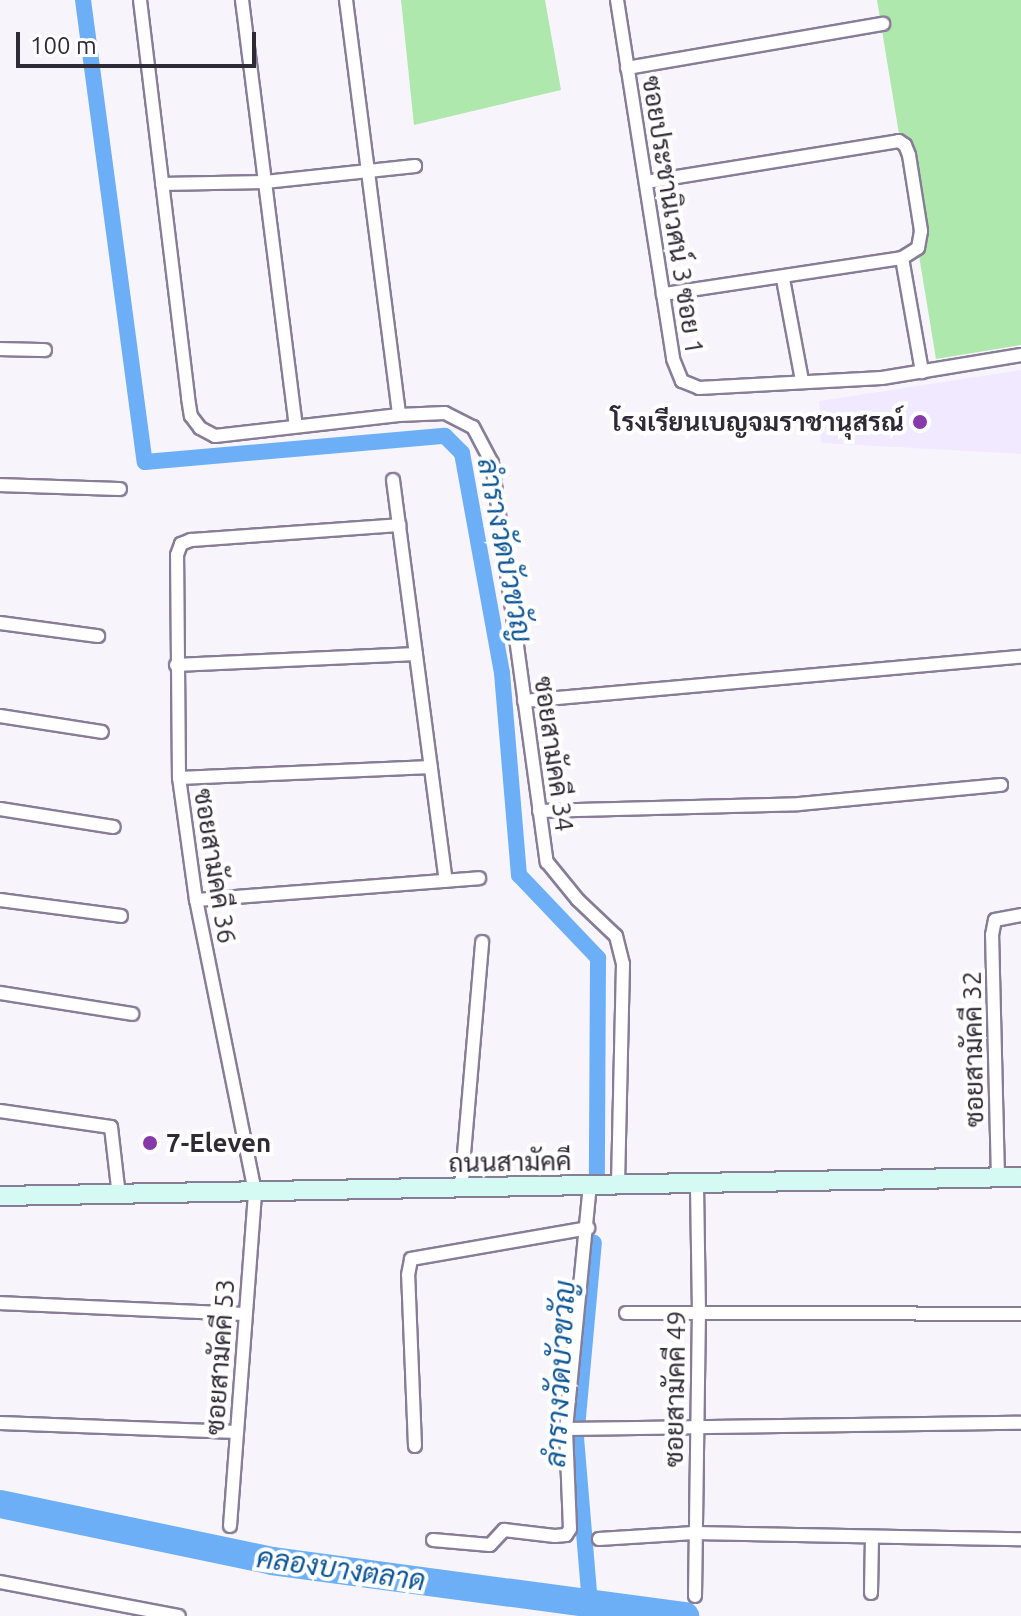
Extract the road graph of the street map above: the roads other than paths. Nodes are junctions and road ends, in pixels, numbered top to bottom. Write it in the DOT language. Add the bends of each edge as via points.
graph roads {
  1 [pos="140,0"];
  2 [pos="242,0"];
  3 [pos="346,0"];
  4 [pos="617,0"];
  5 [pos="883,24"];
  6 [pos="627,68"];
  7 [pos="415,166"];
  8 [pos="369,173"];
  9 [pos="265,182"];
  10 [pos="646,182"];
  11 [pos="162,184"];
  12 [pos="902,258"];
  13 [pos="783,279"];
  14 [pos="663,294"];
  15 [pos="0,349"];
  16 [pos="45,350"];
  17 [pos="1021,355"];
  18 [pos="922,372"];
  19 [pos="802,381"];
  20 [pos="399,415"];
  21 [pos="296,425"];
  22 [pos="393,480"];
  23 [pos="0,485"];
  24 [pos="120,489"];
  25 [pos="399,525"];
  26 [pos="0,623"];
  27 [pos="98,636"];
  28 [pos="416,654"];
  29 [pos="1021,657"];
  30 [pos="176,665"];
  31 [pos="524,701"];
  32 [pos="0,716"];
  33 [pos="102,732"];
  34 [pos="431,767"];
  35 [pos="179,778"];
  36 [pos="1001,785"];
  37 [pos="0,809"];
  38 [pos="539,811"];
  39 [pos="114,827"];
  40 [pos="479,878"];
  41 [pos="446,881"];
  42 [pos="0,900"];
  43 [pos="196,900"];
  44 [pos="1021,915"];
  45 [pos="121,916"];
  46 [pos="482,942"];
  47 [pos="0,993"];
  48 [pos="132,1014"];
  49 [pos="0,1111"];
  50 [pos="1021,1177"];
  51 [pos="998,1178"];
  52 [pos="697,1183"];
  53 [pos="618,1185"];
  54 [pos="590,1186"];
  55 [pos="461,1189"];
  56 [pos="255,1192"];
  57 [pos="0,1196"];
  58 [pos="119,1196"];
  59 [pos="588,1228"];
  60 [pos="0,1303"];
  61 [pos="626,1313"];
  62 [pos="699,1313"];
  63 [pos="244,1314"];
  64 [pos="1021,1314"];
  65 [pos="0,1423"];
  66 [pos="1021,1423"];
  67 [pos="696,1426"];
  68 [pos="568,1429"];
  69 [pos="237,1432"];
  70 [pos="415,1446"];
  71 [pos="230,1526"];
  72 [pos="694,1533"];
  73 [pos="872,1537"];
  74 [pos="599,1539"];
  75 [pos="1021,1539"];
  76 [pos="433,1540"];
  77 [pos="0,1582"];
  78 [pos="871,1593"];
  79 [pos="695,1596"];
  80 [pos="179,1616"];
  1 -- 11 [label="street"];
  2 -- 9 [label="street"];
  3 -- 8 [label="street"];
  4 -- 6 [label="street, ซอยประชานิเวศน์ 3 ซอย 1"];
  5 -- 6 [label="street"];
  6 -- 10 [label="street, ซอยประชานิเวศน์ 3 ซอย 1"];
  7 -- 8 [label="street"];
  8 -- 9 [label="street"];
  8 -- 20 [label="street"];
  9 -- 11 [label="street"];
  9 -- 21 [label="street"];
  10 -- 12 [label="street" via="888,140 905,145 921,240"];
  10 -- 14 [label="street, ซอยประชานิเวศน์ 3 ซอย 1"];
  11 -- 21 [label="street, ซอยสามัคคี 34" via="191,416 215,436"];
  12 -- 13 [label="street"];
  12 -- 18 [label="street"];
  13 -- 14 [label="street"];
  13 -- 19 [label="street"];
  14 -- 19 [label="street, ซอยประชานิเวศน์ 3 ซอย 1" via="673,359 682,381 699,388"];
  15 -- 16 [label="street"];
  17 -- 18 [label="street, ซอยประชานิเวศน์ 3 ซอย 1"];
  18 -- 19 [label="street, ซอยประชานิเวศน์ 3 ซอย 1"];
  20 -- 21 [label="street, ซอยสามัคคี 34"];
  20 -- 31 [label="street, ซอยสามัคคี 34" via="445,413 473,427 492,463"];
  22 -- 25 [label="street"];
  23 -- 24 [label="street"];
  25 -- 28 [label="street"];
  25 -- 30 [label="street, ซอยสามัคคี 36" via="181,544"];
  26 -- 27 [label="street"];
  28 -- 30 [label="street"];
  28 -- 34 [label="street"];
  29 -- 31 [label="street"];
  30 -- 35 [label="street, ซอยสามัคคี 36"];
  31 -- 38 [label="street, ซอยสามัคคี 34"];
  32 -- 33 [label="street"];
  34 -- 35 [label="street"];
  34 -- 41 [label="street"];
  35 -- 43 [label="street, ซอยสามัคคี 36"];
  36 -- 38 [label="street" via="799,804"];
  37 -- 39 [label="street"];
  38 -- 53 [label="street, ซอยสามัคคี 34" via="547,862 616,936 623,964"];
  40 -- 41 [label="street"];
  41 -- 43 [label="street"];
  42 -- 45 [label="street"];
  43 -- 56 [label="street, ซอยสามัคคี 36"];
  44 -- 51 [label="street, ซอยสามัคคี 32" via="995,920"];
  46 -- 55 [label="street"];
  47 -- 48 [label="street"];
  49 -- 58 [label="street" via="111,1127"];
  50 -- 51 [label="main road, ถนนสามัคคี"];
  51 -- 52 [label="main road, ถนนสามัคคี"];
  52 -- 53 [label="main road, ถนนสามัคคี"];
  52 -- 62 [label="street, ซอยสามัคคี 49"];
  53 -- 54 [label="main road, ถนนสามัคคี"];
  54 -- 55 [label="main road, ถนนสามัคคี"];
  54 -- 59 [label="street"];
  55 -- 56 [label="main road, ถนนสามัคคี"];
  56 -- 58 [label="main road, ถนนสามัคคี"];
  56 -- 63 [label="street, ซอยสามัคคี 53"];
  57 -- 58 [label="main road, ถนนสามัคคี"];
  59 -- 68 [label="street"];
  59 -- 70 [label="street" via="422,1255 410,1262"];
  60 -- 63 [label="street"];
  61 -- 62 [label="street"];
  62 -- 64 [label="street"];
  62 -- 67 [label="street, ซอยสามัคคี 49"];
  63 -- 69 [label="street, ซอยสามัคคี 53"];
  65 -- 69 [label="street"];
  66 -- 67 [label="street"];
  67 -- 68 [label="street"];
  67 -- 72 [label="street, ซอยสามัคคี 49"];
  68 -- 76 [label="street" via="568,1533 504,1530 490,1545"];
  69 -- 71 [label="street, ซอยสามัคคี 53"];
  72 -- 73 [label="street"];
  72 -- 74 [label="street"];
  72 -- 79 [label="street, ซอยสามัคคี 49"];
  73 -- 75 [label="street"];
  73 -- 78 [label="street"];
  77 -- 80 [label="street"];
}
